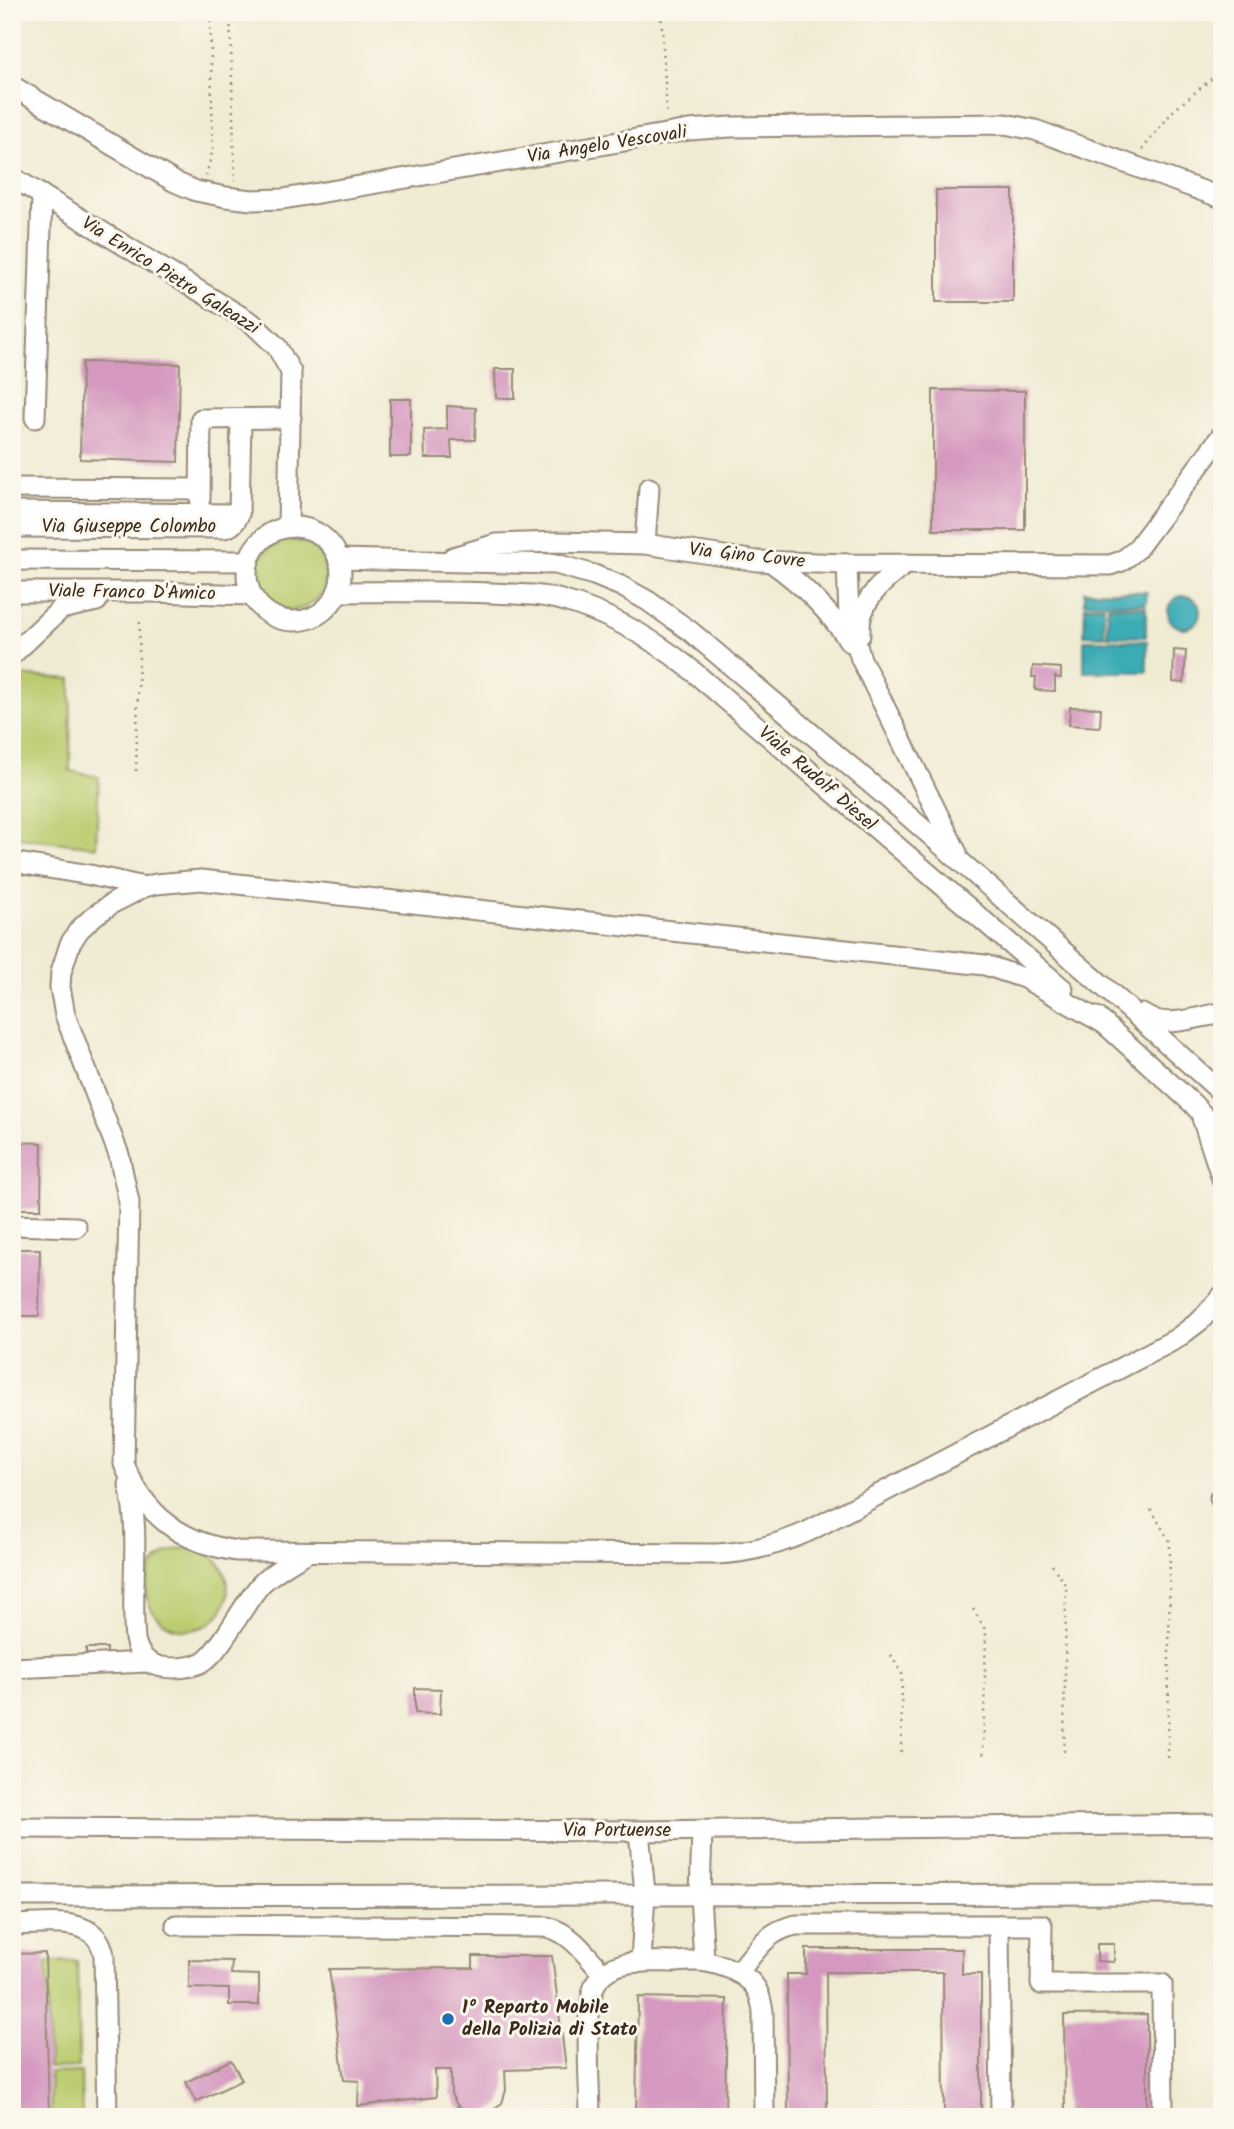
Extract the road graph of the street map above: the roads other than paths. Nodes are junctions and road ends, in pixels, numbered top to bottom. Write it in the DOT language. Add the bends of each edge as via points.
graph roads {
  1 [pos="12,86"];
  2 [pos="12,177"];
  3 [pos="42,195"];
  4 [pos="1222,198"];
  5 [pos="35,418"];
  6 [pos="291,418"];
  7 [pos="241,419"];
  8 [pos="1222,435"];
  9 [pos="12,488"];
  10 [pos="47,488"];
  11 [pos="649,488"];
  12 [pos="200,489"];
  13 [pos="12,512"];
  14 [pos="48,512"];
  15 [pos="200,514"];
  16 [pos="239,514"];
  17 [pos="12,527"];
  18 [pos="288,527"];
  19 [pos="645,544"];
  20 [pos="338,559"];
  21 [pos="12,560"];
  22 [pos="248,561"];
  23 [pos="442,561"];
  24 [pos="770,562"];
  25 [pos="847,564"];
  26 [pos="906,564"];
  27 [pos="12,592"];
  28 [pos="153,592"];
  29 [pos="337,592"];
  30 [pos="252,595"];
  31 [pos="12,655"];
  32 [pos="861,659"];
  33 [pos="12,863"];
  34 [pos="962,864"];
  35 [pos="144,887"];
  36 [pos="1111,993"];
  37 [pos="1222,1013"];
  38 [pos="1105,1024"];
  39 [pos="1222,1093"];
  40 [pos="1200,1111"];
  41 [pos="1222,1136"];
  42 [pos="1222,1179"];
  43 [pos="12,1225"];
  44 [pos="76,1227"];
  45 [pos="1222,1296"];
  46 [pos="124,1464"];
  47 [pos="306,1553"];
  48 [pos="148,1662"];
  49 [pos="12,1668"];
  50 [pos="1222,1824"];
  51 [pos="12,1828"];
  52 [pos="702,1830"];
  53 [pos="639,1831"];
  54 [pos="645,1893"];
  55 [pos="1222,1894"];
  56 [pos="700,1895"];
  57 [pos="12,1896"];
  58 [pos="12,1925"];
  59 [pos="176,1925"];
  60 [pos="999,1925"];
  61 [pos="704,1961"];
  62 [pos="641,1962"];
  63 [pos="603,1973"];
  64 [pos="738,1973"];
  65 [pos="107,2117"];
  66 [pos="590,2117"];
  67 [pos="764,2117"];
  68 [pos="1001,2117"];
  69 [pos="1163,2117"];
  1 -- 4 [label="street, Via Angelo Vescovali" via="151,169 197,191 252,200 283,199 730,127 1005,124 1035,130"];
  2 -- 3 [label="street, Via Enrico Pietro Galeazzi"];
  3 -- 5 [label="street"];
  3 -- 6 [label="street, Via Enrico Pietro Galeazzi" via="252,323 277,347 290,372"];
  6 -- 7 [label="street, Via Giuseppe Colombo"];
  6 -- 18 [label="street, Via Enrico Pietro Galeazzi"];
  7 -- 12 [label="street, Via Giuseppe Colombo" via="201,419"];
  7 -- 16 [label="street, Via Giuseppe Colombo"];
  8 -- 26 [label="street, Via Gino Covre" via="1122,561 1110,565"];
  9 -- 10 [label="street"];
  10 -- 12 [label="street"];
  10 -- 14 [label="street"];
  11 -- 19 [label="street"];
  12 -- 15 [label="street, Via Giuseppe Colombo"];
  13 -- 14 [label="street, Via Giuseppe Colombo"];
  14 -- 15 [label="street, Via Giuseppe Colombo"];
  15 -- 16 [label="street, Via Giuseppe Colombo"];
  16 -- 17 [label="street, Via Giuseppe Colombo" via="234,524 224,528"];
  18 -- 20 [label="street" via="319,534"];
  18 -- 22 [label="street" via="263,538"];
  19 -- 23 [label="street, Via Gino Covre" via="507,542"];
  19 -- 24 [label="street, Via Gino Covre"];
  20 -- 23 [label="street, Viale Rudolf Diesel"];
  20 -- 29 [label="street"];
  21 -- 22 [label="street, Viale Franco D'Amico"];
  22 -- 30 [label="street"];
  23 -- 34 [label="street, Viale Rudolf Diesel" via="555,564 594,575 648,601 702,640"];
  24 -- 25 [label="street, Via Gino Covre"];
  24 -- 32 [label="street" via="820,602"];
  25 -- 26 [label="street, Via Gino Covre"];
  25 -- 32 [label="street" via="849,618"];
  26 -- 32 [label="street" via="880,585 863,607"];
  27 -- 28 [label="street, Viale Franco D'Amico"];
  28 -- 30 [label="street, Viale Franco D'Amico"];
  28 -- 31 [label="street" via="61,609"];
  29 -- 30 [label="street" via="329,605 303,620 273,616"];
  29 -- 38 [label="street, Viale Rudolf Diesel" via="543,596 591,610 640,633 688,667"];
  32 -- 34 [label="street"];
  33 -- 35 [label="street"];
  34 -- 36 [label="street, Viale Rudolf Diesel"];
  35 -- 38 [label="street" via="201,880 985,965 1024,978"];
  35 -- 46 [label="street" via="113,903 79,930 64,959 60,987 65,1015 119,1156 129,1202"];
  36 -- 37 [label="street" via="1163,1023"];
  36 -- 39 [label="street, Viale Rudolf Diesel"];
  38 -- 40 [label="street, Viale Rudolf Diesel"];
  40 -- 41 [label="street, Viale Rudolf Diesel"];
  40 -- 42 [label="street"];
  43 -- 44 [label="street"];
  45 -- 47 [label="street" via="1176,1339 807,1532 772,1546 730,1553"];
  46 -- 47 [label="street" via="148,1507 197,1541 237,1551"];
  46 -- 48 [label="street" via="135,1521 135,1639"];
  47 -- 48 [label="street" via="264,1581 202,1662 170,1668"];
  48 -- 49 [label="street"];
  50 -- 52 [label="street, Via Portuense"];
  51 -- 53 [label="street, Via Portuense"];
  52 -- 53 [label="street, Via Portuense"];
  52 -- 56 [label="street"];
  53 -- 54 [label="street"];
  54 -- 56 [label="street"];
  54 -- 57 [label="street"];
  54 -- 62 [label="street"];
  55 -- 56 [label="street"];
  56 -- 61 [label="street"];
  58 -- 65 [label="street" via="74,1924 89,1929 101,1941"];
  59 -- 63 [label="street" via="547,1927 569,1937"];
  60 -- 64 [label="street" via="796,1925 768,1937"];
  60 -- 68 [label="street"];
  60 -- 69 [label="street" via="1042,1925 1041,1984 1162,1984"];
  61 -- 62 [label="street"];
  61 -- 64 [label="street"];
  62 -- 63 [label="street"];
  63 -- 66 [label="street" via="589,2008"];
  64 -- 67 [label="street" via="755,1987 762,2001"];
}
